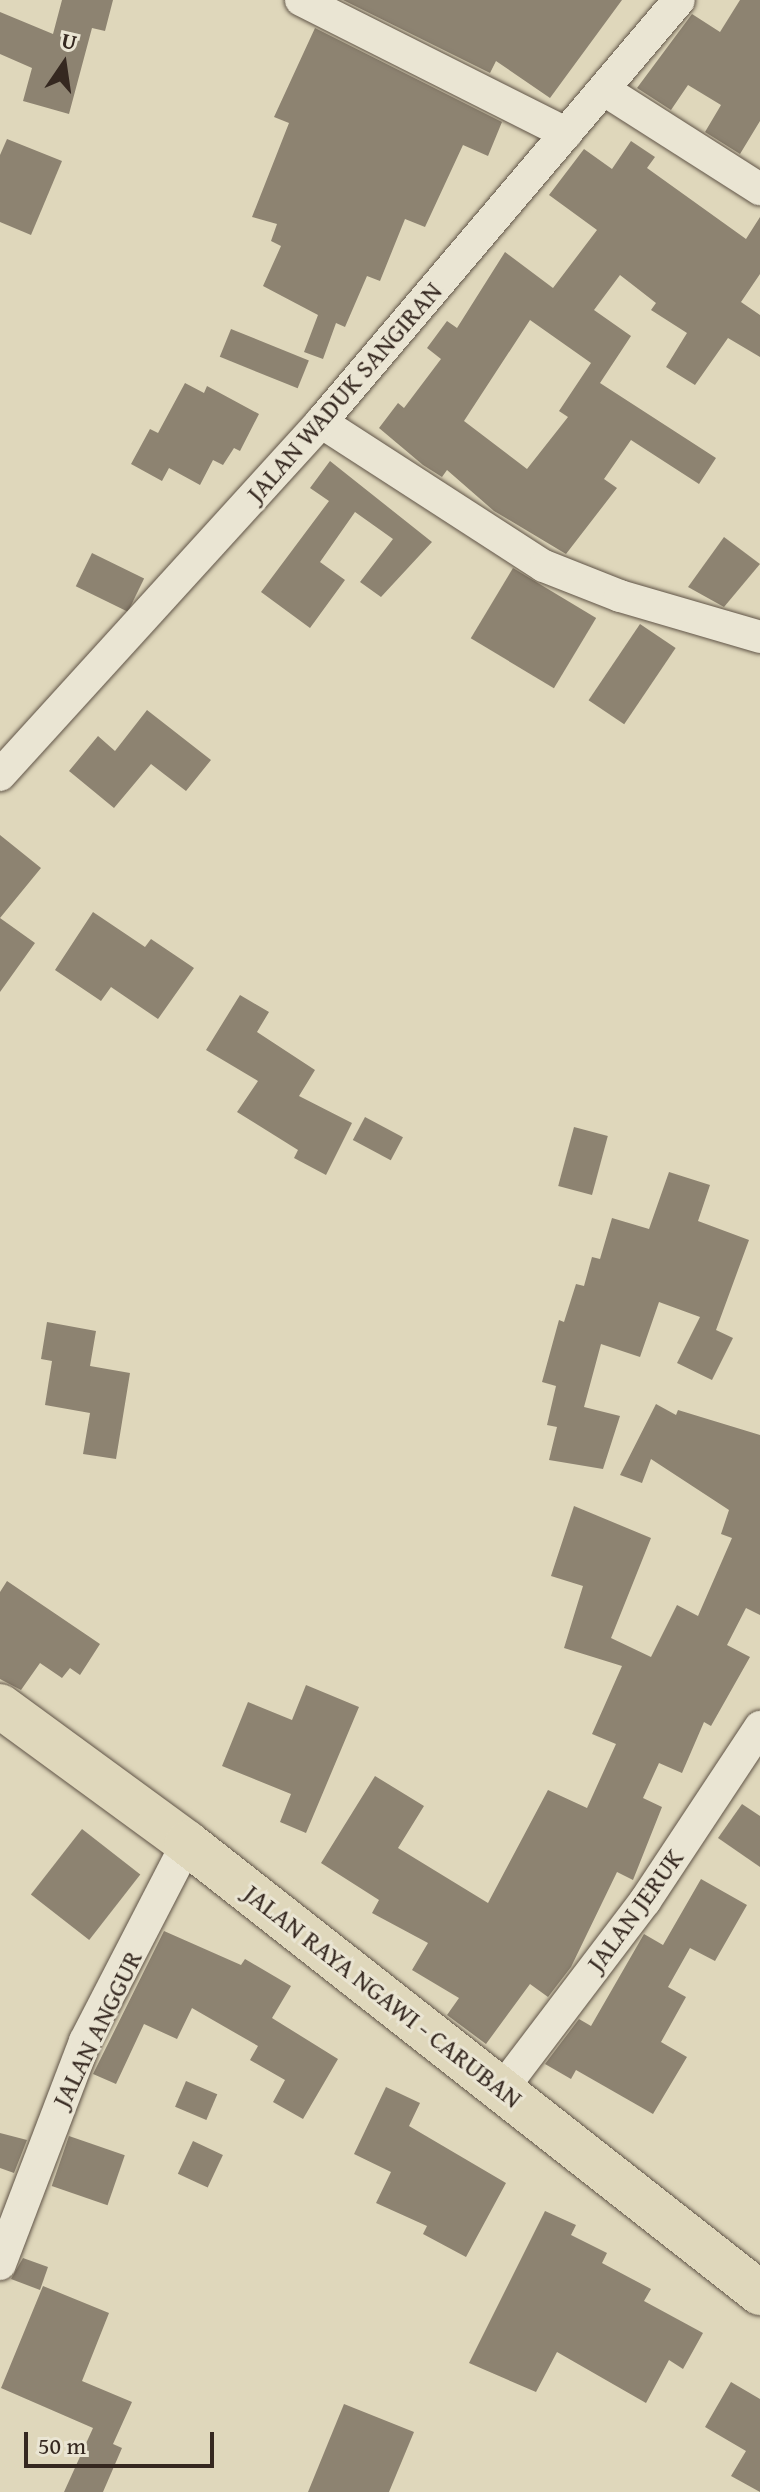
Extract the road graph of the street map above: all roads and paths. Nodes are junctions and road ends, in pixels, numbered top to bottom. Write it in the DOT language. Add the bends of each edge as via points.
graph roads {
  1 [pos="301,0"];
  2 [pos="679,0"];
  3 [pos="606,91"];
  4 [pos="566,133"];
  5 [pos="760,189"];
  6 [pos="321,422"];
  7 [pos="760,637"];
  8 [pos="0,775"];
  9 [pos="0,1706"];
  10 [pos="760,1727"];
  11 [pos="187,1843"];
  12 [pos="503,2088"];
  13 [pos="0,2264"];
  14 [pos="760,2293"];
  1 -- 4 [label="street"];
  2 -- 3 [label="street, JALAN WADUK SANGIRAN"];
  3 -- 4 [label="street, JALAN WADUK SANGIRAN"];
  3 -- 5 [label="street"];
  4 -- 6 [label="street, JALAN WADUK SANGIRAN"];
  6 -- 7 [label="street" via="544,566 620,596"];
  6 -- 8 [label="street, JALAN WADUK SANGIRAN"];
  9 -- 11 [label="highway, JALAN RAYA NGAWI - CARUBAN"];
  10 -- 12 [label="street, JALAN JERUK" via="645,1901"];
  11 -- 12 [label="highway, JALAN RAYA NGAWI - CARUBAN"];
  11 -- 13 [label="street, JALAN ANGGUR" via="68,2077"];
  12 -- 14 [label="highway, JALAN RAYA NGAWI - CARUBAN"];
}
